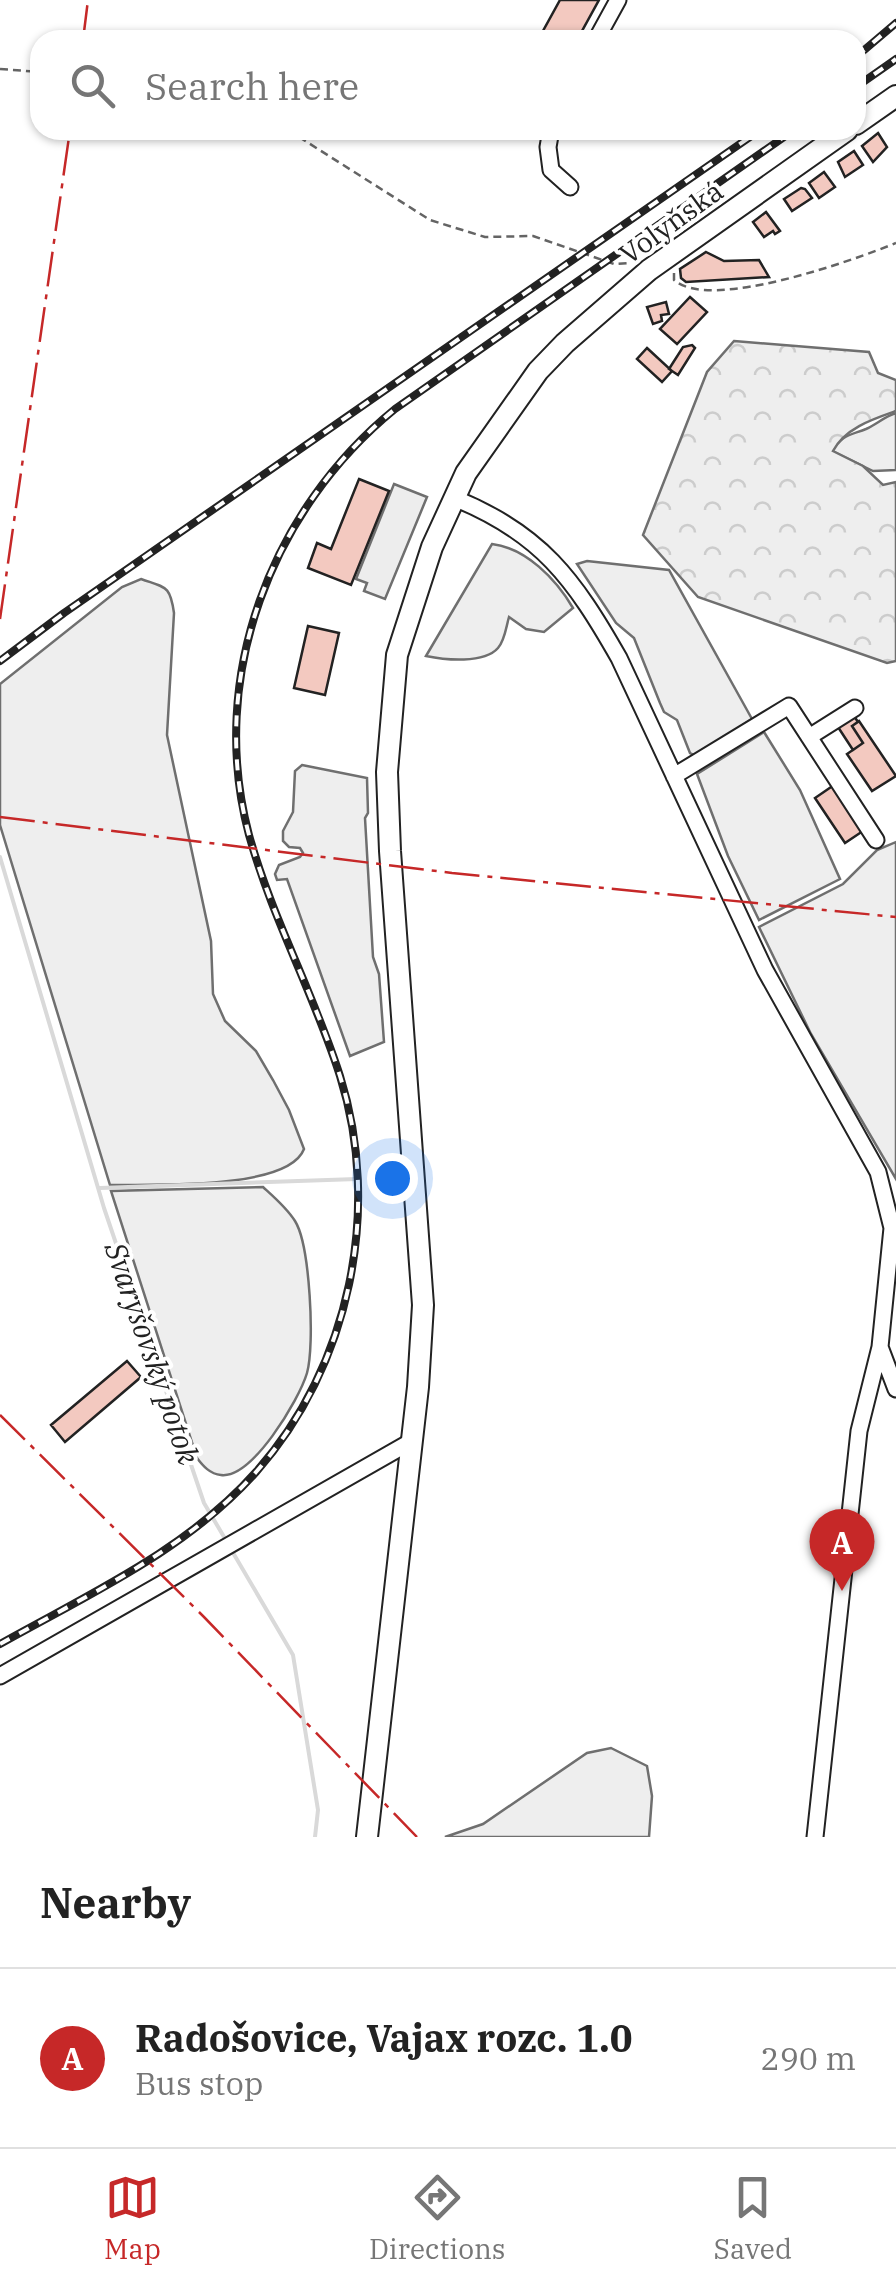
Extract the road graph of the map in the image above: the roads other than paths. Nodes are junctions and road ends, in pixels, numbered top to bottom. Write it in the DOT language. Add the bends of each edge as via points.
graph roads {
  1 [pos="618,0"];
  2 [pos="602,30"];
  3 [pos="896,96"];
  4 [pos="866,117"];
  5 [pos="549,140"];
  6 [pos="833,140"];
  7 [pos="570,187"];
  8 [pos="454,498"];
  9 [pos="855,708"];
  10 [pos="809,737"];
  11 [pos="674,776"];
  12 [pos="876,840"];
  13 [pos="880,1347"];
  14 [pos="896,1389"];
  15 [pos="412,1441"];
  16 [pos="0,1676"];
  17 [pos="367,1837"];
  18 [pos="815,1837"];
  1 -- 2 [label="street"];
  3 -- 4 [label="main road"];
  5 -- 7 [label="street" via="552,170"];
  6 -- 8 [label="main road, Volyňská" via="649,270 565,343 483,447"];
  8 -- 11 [label="street" via="516,528 576,588 619,658"];
  8 -- 15 [label="main road, Volyňská" via="398,655 387,772 422,1286"];
  9 -- 10 [label="street"];
  10 -- 11 [label="street" via="790,706"];
  10 -- 12 [label="street"];
  11 -- 13 [label="street" via="765,970 878,1172 892,1228"];
  13 -- 14 [label="street"];
  13 -- 18 [label="street" via="859,1431"];
  15 -- 16 [label="street"];
  15 -- 17 [label="main road, Volyňská"];
}
